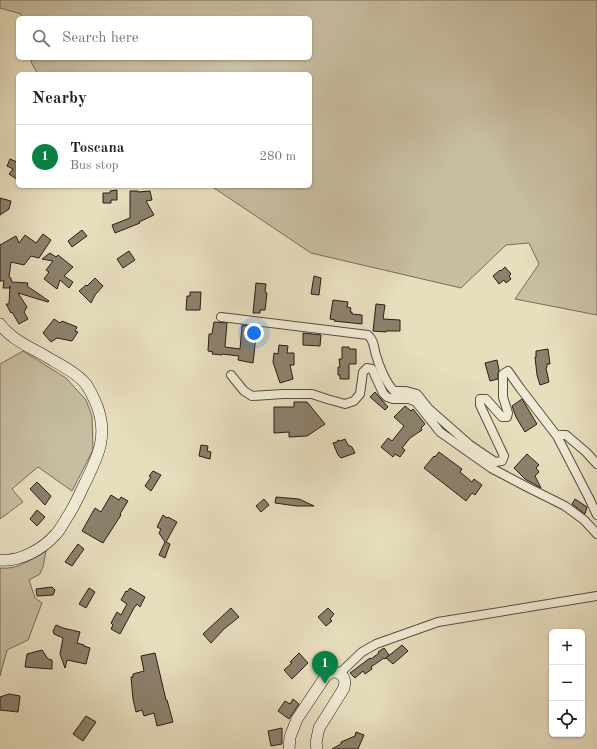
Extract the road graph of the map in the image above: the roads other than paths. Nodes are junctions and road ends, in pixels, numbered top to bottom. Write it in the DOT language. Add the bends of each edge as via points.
graph roads {
  1 [pos="221,317"];
  2 [pos="0,324"];
  3 [pos="231,375"];
  4 [pos="557,436"];
  5 [pos="597,464"];
  6 [pos="597,515"];
  7 [pos="597,534"];
  8 [pos="0,560"];
  9 [pos="597,596"];
  10 [pos="340,673"];
  11 [pos="290,749"];
  12 [pos="317,749"];
  1 -- 4 [label="street" via="368,335 372,339 376,356 389,386 394,391 417,394 443,422 495,462 502,461 504,456 480,405 480,399 486,399 502,417 507,417 503,397 503,374 508,371"];
  2 -- 8 [label="main road" via="9,333 72,372 85,383 97,405 102,436 94,464 69,515 55,535 28,554 7,561"];
  3 -- 7 [label="street" via="244,391 252,396 312,394 345,404 354,401 360,394 363,372 367,368 372,369 387,398 409,399 416,402 440,432 491,468 565,506"];
  4 -- 5 [label="street" via="566,435"];
  4 -- 6 [label="street"];
  9 -- 10 [label="street" via="438,622 376,644 362,652"];
  10 -- 11 [label="main road" via="331,672 320,684 297,719 290,737"];
  10 -- 12 [label="main road" via="345,682 344,688 319,728"];
}
